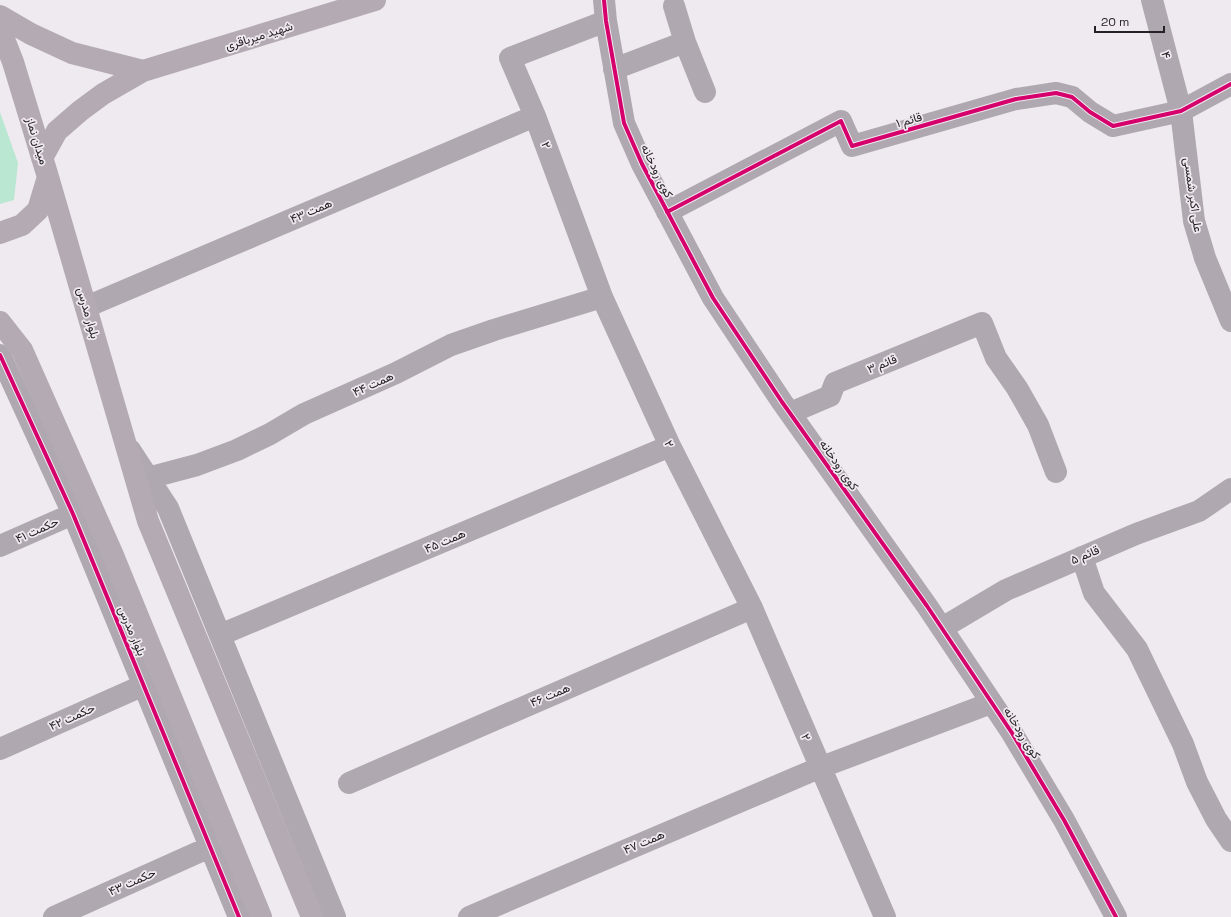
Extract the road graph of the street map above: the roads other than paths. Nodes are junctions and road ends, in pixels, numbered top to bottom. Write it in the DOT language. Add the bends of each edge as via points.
graph roads {
  1 [pos="375,0"];
  2 [pos="1152,0"];
  3 [pos="674,6"];
  4 [pos="605,10"];
  5 [pos="0,16"];
  6 [pos="0,29"];
  7 [pos="685,42"];
  8 [pos="614,69"];
  9 [pos="143,71"];
  10 [pos="1231,84"];
  11 [pos="705,92"];
  12 [pos="1181,111"];
  13 [pos="535,116"];
  14 [pos="45,168"];
  15 [pos="667,212"];
  16 [pos="0,233"];
  17 [pos="602,297"];
  18 [pos="86,307"];
  19 [pos="1231,321"];
  20 [pos="0,322"];
  21 [pos="22,350"];
  22 [pos="0,356"];
  23 [pos="790,413"];
  24 [pos="126,443"];
  25 [pos="670,446"];
  26 [pos="1056,472"];
  27 [pos="148,478"];
  28 [pos="1231,490"];
  29 [pos="73,514"];
  30 [pos="0,546"];
  31 [pos="1082,557"];
  32 [pos="752,608"];
  33 [pos="942,628"];
  34 [pos="220,635"];
  35 [pos="144,685"];
  36 [pos="991,703"];
  37 [pos="0,749"];
  38 [pos="819,768"];
  39 [pos="349,783"];
  40 [pos="1231,841"];
  41 [pos="210,847"];
  42 [pos="54,917"];
  43 [pos="239,917"];
  44 [pos="260,917"];
  45 [pos="312,917"];
  46 [pos="335,917"];
  47 [pos="469,917"];
  48 [pos="884,917"];
  49 [pos="1116,917"];
  1 -- 9 [label="main road, شهید میرباقری"];
  2 -- 12 [label="street, ۴"];
  3 -- 7 [label="street"];
  4 -- 8 [label="street, کوی رودخانه"];
  4 -- 13 [label="street, ۲" via="510,58"];
  5 -- 9 [label="main road" via="72,53"];
  6 -- 14 [label="main road, میدان نماز" via="14,62"];
  7 -- 8 [label="street"];
  7 -- 11 [label="street"];
  8 -- 15 [label="street, کوی رودخانه" via="624,123"];
  9 -- 14 [label="main road, شهید میرباقری" via="80,110 57,131"];
  10 -- 12 [label="street"];
  12 -- 15 [label="street, قائم ۱" via="1113,126 1072,97 1056,93 1016,99 852,146 841,120"];
  12 -- 19 [label="street, علی اکبر شمسی" via="1194,221 1205,258"];
  13 -- 17 [label="street, ۲"];
  13 -- 18 [label="street, همت ۴۳"];
  14 -- 16 [label="main road, میدان نماز" via="38,210 22,225"];
  14 -- 18 [label="main road, بلوار مدرس"];
  15 -- 23 [label="street, کوی رودخانه" via="713,298"];
  17 -- 25 [label="street, ۲"];
  17 -- 27 [label="street, همت ۴۴" via="451,345 304,414 237,450 197,465"];
  18 -- 24 [label="main road, بلوار مدرس"];
  20 -- 21 [label="main road, بلوار مدرس"];
  21 -- 22 [label="street"];
  21 -- 44 [label="main road, بلوار مدرس" via="112,553"];
  22 -- 29 [label="street, بلوار مدرس"];
  23 -- 26 [label="street, قائم ۳" via="830,396 835,383 982,323 996,358 1038,425"];
  23 -- 33 [label="street, کوی رودخانه"];
  24 -- 27 [label="street"];
  24 -- 45 [label="main road, بلوار مدرس" via="148,521"];
  25 -- 32 [label="street, ۲"];
  25 -- 34 [label="street, همت ۴۵"];
  27 -- 34 [label="street" via="168,508"];
  28 -- 31 [label="street, قائم ۵" via="1199,511"];
  29 -- 30 [label="street, حکمت ۴۱"];
  29 -- 35 [label="street, بلوار مدرس"];
  31 -- 33 [label="street, قائم ۵" via="1006,590"];
  31 -- 40 [label="street" via="1094,593 1137,649 1183,744 1197,782 1216,819"];
  32 -- 38 [label="street, ۲"];
  32 -- 39 [label="street, همت ۴۶"];
  33 -- 36 [label="street, کوی رودخانه"];
  34 -- 46 [label="street"];
  35 -- 37 [label="street, حکمت ۴۲"];
  35 -- 41 [label="street, بلوار مدرس"];
  36 -- 38 [label="street, همت ۴۷"];
  36 -- 49 [label="street, کوی رودخانه" via="1064,820"];
  38 -- 47 [label="street, همت ۴۷"];
  38 -- 48 [label="street, ۲"];
  41 -- 42 [label="street, حکمت ۴۳"];
  41 -- 43 [label="street, بلوار مدرس"];
}
